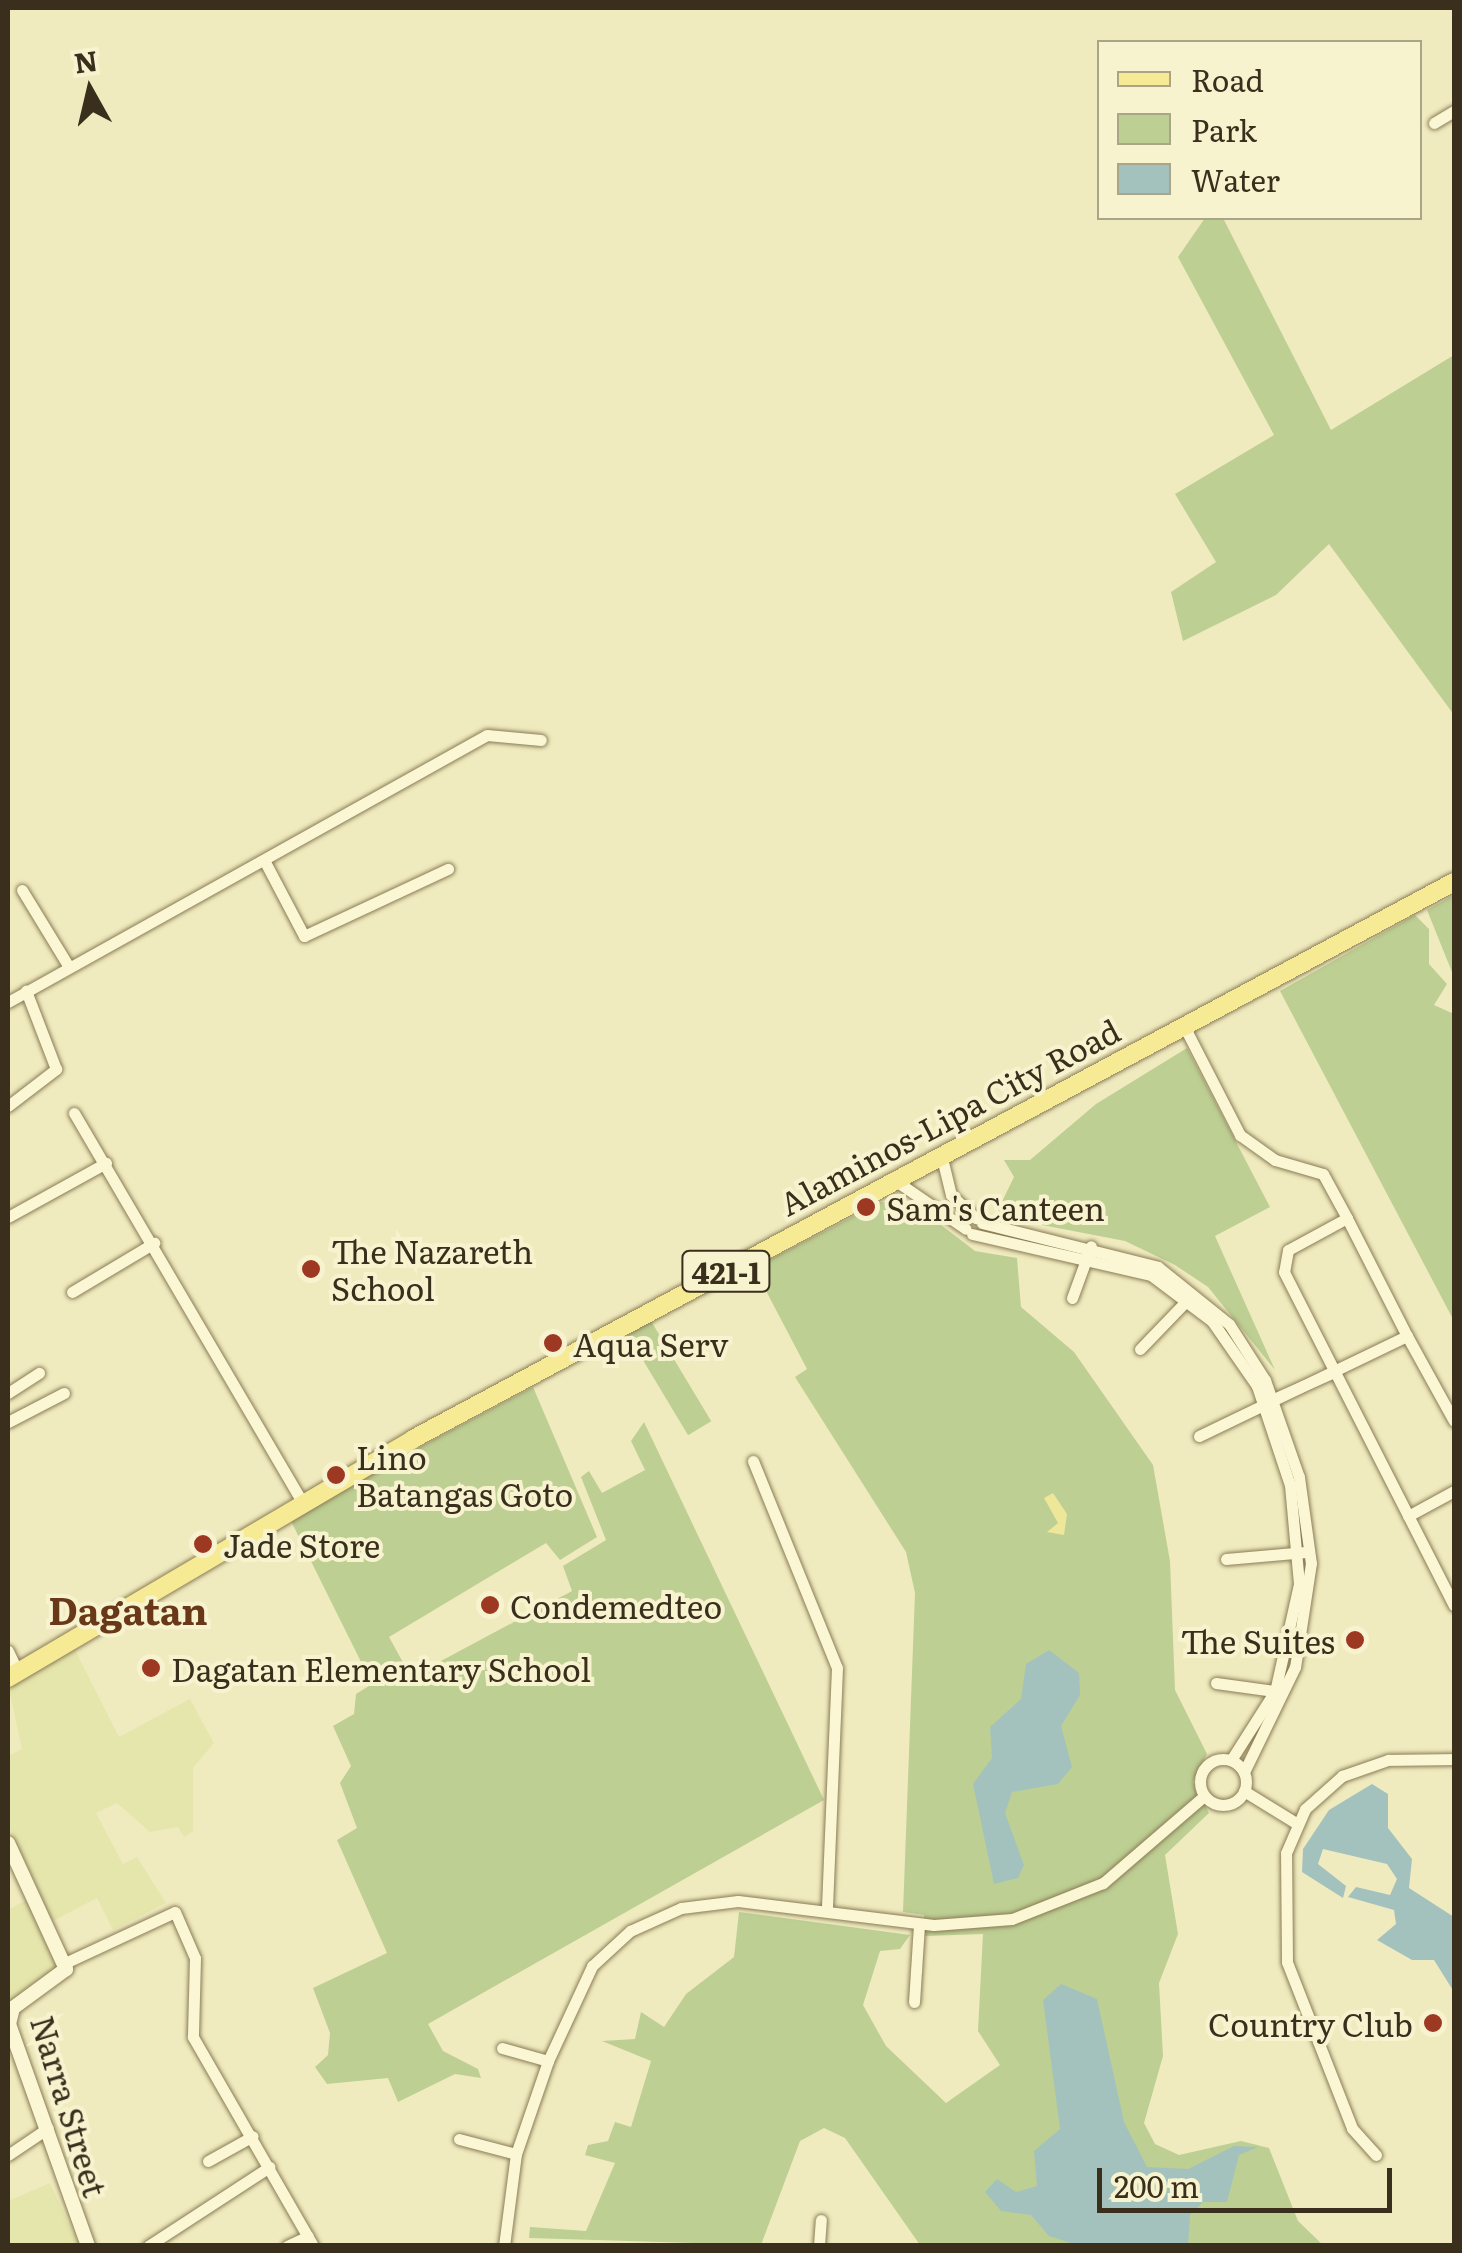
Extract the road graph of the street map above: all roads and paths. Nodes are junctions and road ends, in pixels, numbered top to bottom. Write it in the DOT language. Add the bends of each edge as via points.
graph roads {
  1 [pos="1454,111"];
  2 [pos="1434,124"];
  3 [pos="541,740"];
  4 [pos="264,860"];
  5 [pos="448,869"];
  6 [pos="1454,882"];
  7 [pos="22,890"];
  8 [pos="69,967"];
  9 [pos="26,991"];
  10 [pos="8,1002"];
  11 [pos="1184,1026"];
  12 [pos="8,1106"];
  13 [pos="74,1114"];
  14 [pos="941,1154"];
  15 [pos="106,1163"];
  16 [pos="893,1179"];
  17 [pos="8,1217"];
  18 [pos="975,1217"];
  19 [pos="1347,1218"];
  20 [pos="965,1228"];
  21 [pos="154,1243"];
  22 [pos="1090,1249"];
  23 [pos="72,1292"];
  24 [pos="1192,1295"];
  25 [pos="1072,1298"];
  26 [pos="1408,1336"];
  27 [pos="1140,1349"];
  28 [pos="40,1373"];
  29 [pos="1334,1373"];
  30 [pos="8,1394"];
  31 [pos="64,1394"];
  32 [pos="1272,1401"];
  33 [pos="1454,1421"];
  34 [pos="8,1422"];
  35 [pos="1199,1436"];
  36 [pos="753,1461"];
  37 [pos="1454,1491"];
  38 [pos="303,1503"];
  39 [pos="1408,1516"];
  40 [pos="1304,1552"];
  41 [pos="1226,1559"];
  42 [pos="1454,1606"];
  43 [pos="8,1651"];
  44 [pos="13,1675"];
  45 [pos="1216,1683"];
  46 [pos="1280,1692"];
  47 [pos="1454,1759"];
  48 [pos="1231,1760"];
  49 [pos="1244,1772"];
  50 [pos="1244,1791"];
  51 [pos="1204,1796"];
  52 [pos="1296,1823"];
  53 [pos="8,1843"];
  54 [pos="22,1873"];
  55 [pos="8,1881"];
  56 [pos="827,1910"];
  57 [pos="919,1924"];
  58 [pos="66,1964"];
  59 [pos="914,2002"];
  60 [pos="502,2048"];
  61 [pos="548,2061"];
  62 [pos="48,2128"];
  63 [pos="253,2136"];
  64 [pos="459,2140"];
  65 [pos="516,2154"];
  66 [pos="8,2155"];
  67 [pos="1376,2155"];
  68 [pos="208,2161"];
  69 [pos="269,2167"];
  70 [pos="821,2220"];
  71 [pos="311,2240"];
  72 [pos="817,2245"];
  73 [pos="88,2246"];
  74 [pos="148,2246"];
  75 [pos="287,2246"];
  76 [pos="504,2246"];
  1 -- 2 [label="street"];
  3 -- 4 [label="street" via="486,735"];
  4 -- 5 [label="street" via="304,936"];
  4 -- 8 [label="street"];
  6 -- 11 [label="main road, Alaminos-Lipa City Road / 421-1"];
  7 -- 8 [label="street"];
  8 -- 9 [label="street"];
  9 -- 10 [label="street"];
  9 -- 12 [label="street" via="56,1069"];
  11 -- 14 [label="main road, Alaminos-Lipa City Road / 421-1"];
  11 -- 19 [label="street" via="1236,1130 1275,1160 1323,1174"];
  13 -- 15 [label="street"];
  14 -- 16 [label="main road, Alaminos-Lipa City Road / 421-1"];
  14 -- 18 [label="street" via="951,1195"];
  15 -- 17 [label="street"];
  15 -- 21 [label="street"];
  16 -- 20 [label="street"];
  16 -- 38 [label="main road, Alaminos-Lipa City Road / 421-1"];
  18 -- 20 [label="street"];
  18 -- 22 [label="street"];
  19 -- 26 [label="street"];
  19 -- 29 [label="street" via="1283,1260"];
  20 -- 22 [label="street" via="1007,1247"];
  21 -- 23 [label="street"];
  21 -- 38 [label="street"];
  22 -- 24 [label="street"];
  22 -- 25 [label="street"];
  24 -- 27 [label="street"];
  24 -- 32 [label="street"];
  26 -- 29 [label="street"];
  26 -- 33 [label="street"];
  28 -- 30 [label="street"];
  29 -- 32 [label="street"];
  29 -- 39 [label="street"];
  31 -- 34 [label="street"];
  32 -- 35 [label="street"];
  32 -- 40 [label="street"];
  36 -- 56 [label="street" via="839,1680"];
  37 -- 39 [label="street"];
  38 -- 44 [label="main road, Alaminos-Lipa City Road / 421-1"];
  39 -- 42 [label="street"];
  40 -- 41 [label="street"];
  40 -- 46 [label="street"];
  43 -- 44 [label="street"];
  45 -- 46 [label="street"];
  46 -- 48 [label="street"];
  46 -- 49 [label="street"];
  47 -- 52 [label="street" via="1354,1770"];
  48 -- 49 [label="street"];
  48 -- 51 [label="street" via="1204,1768"];
  49 -- 50 [label="street"];
  50 -- 51 [label="street" via="1226,1805"];
  50 -- 52 [label="street"];
  51 -- 57 [label="street" via="1142,1858 1084,1894 1012,1919"];
  52 -- 67 [label="street" via="1282,1882 1284,1950 1352,2128"];
  53 -- 54 [label="street, Narra Street"];
  54 -- 55 [label="street"];
  54 -- 58 [label="street, Narra Street"];
  56 -- 57 [label="street"];
  56 -- 61 [label="street" via="738,1901 641,1925 592,1966"];
  57 -- 59 [label="street"];
  58 -- 62 [label="street, Narra Street" via="58,1983 9,2016"];
  58 -- 63 [label="street" via="175,1912 195,1958 193,2037"];
  60 -- 61 [label="street"];
  61 -- 65 [label="street"];
  62 -- 66 [label="street"];
  62 -- 73 [label="street, Narra Street"];
  63 -- 68 [label="street"];
  63 -- 69 [label="street"];
  64 -- 65 [label="street"];
  65 -- 76 [label="street"];
  69 -- 71 [label="street"];
  69 -- 74 [label="street"];
  70 -- 72 [label="street"];
  71 -- 75 [label="street"];
}
